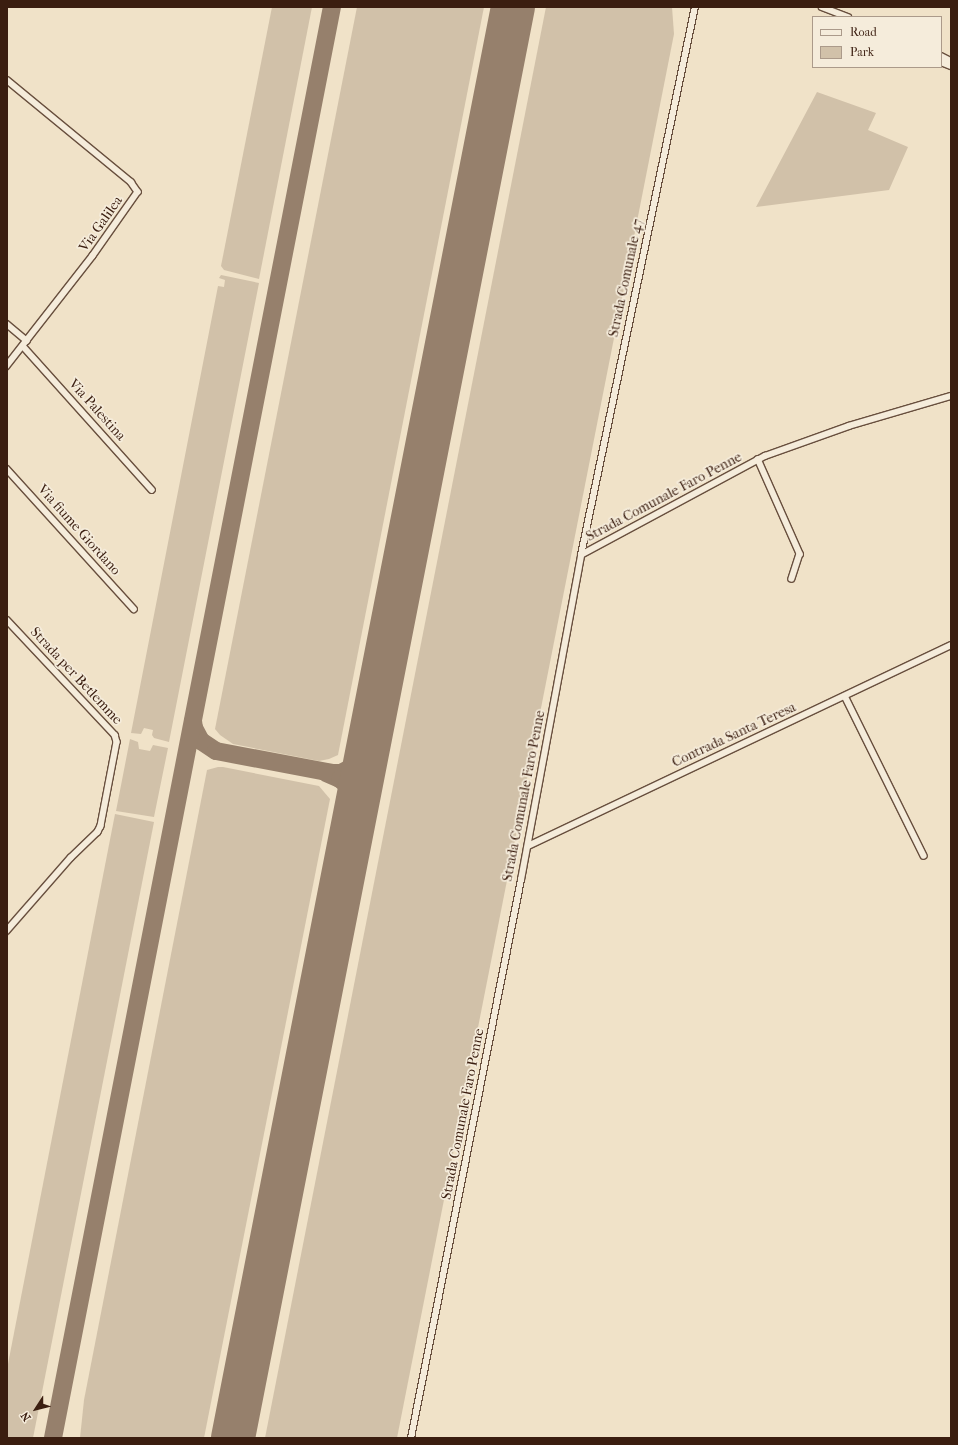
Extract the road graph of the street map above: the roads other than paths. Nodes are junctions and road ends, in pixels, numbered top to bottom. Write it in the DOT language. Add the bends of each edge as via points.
graph roads {
  1 [pos="694,7"];
  2 [pos="822,7"];
  3 [pos="845,16"];
  4 [pos="942,56"];
  5 [pos="951,61"];
  6 [pos="7,80"];
  7 [pos="7,324"];
  8 [pos="25,344"];
  9 [pos="7,366"];
  10 [pos="951,396"];
  11 [pos="758,459"];
  12 [pos="7,469"];
  13 [pos="152,490"];
  14 [pos="581,555"];
  15 [pos="792,579"];
  16 [pos="134,609"];
  17 [pos="7,620"];
  18 [pos="951,645"];
  19 [pos="845,696"];
  20 [pos="528,846"];
  21 [pos="924,856"];
  22 [pos="7,931"];
  23 [pos="411,1438"];
  1 -- 14 [label="street, Strada Comunale 47"];
  2 -- 3 [label="street"];
  4 -- 5 [label="street"];
  6 -- 8 [label="street, Via Galilea" via="131,182 138,192 93,256"];
  7 -- 8 [label="street, Via Palestina"];
  8 -- 9 [label="street, Via Galilea"];
  8 -- 13 [label="street, Via Palestina"];
  10 -- 11 [label="street, Strada Comunale Faro Penne" via="849,426"];
  11 -- 14 [label="street, Strada Comunale Faro Penne"];
  11 -- 15 [label="street" via="800,554"];
  12 -- 16 [label="street, Via fiume Giordano"];
  14 -- 20 [label="street, Strada Comunale Faro Penne"];
  17 -- 22 [label="street, Strada per Betlemme" via="116,735 117,750 98,832"];
  18 -- 19 [label="street, Contrada Santa Teresa"];
  19 -- 20 [label="street, Contrada Santa Teresa"];
  19 -- 21 [label="street"];
  20 -- 23 [label="street, Strada Comunale Faro Penne"];
}
